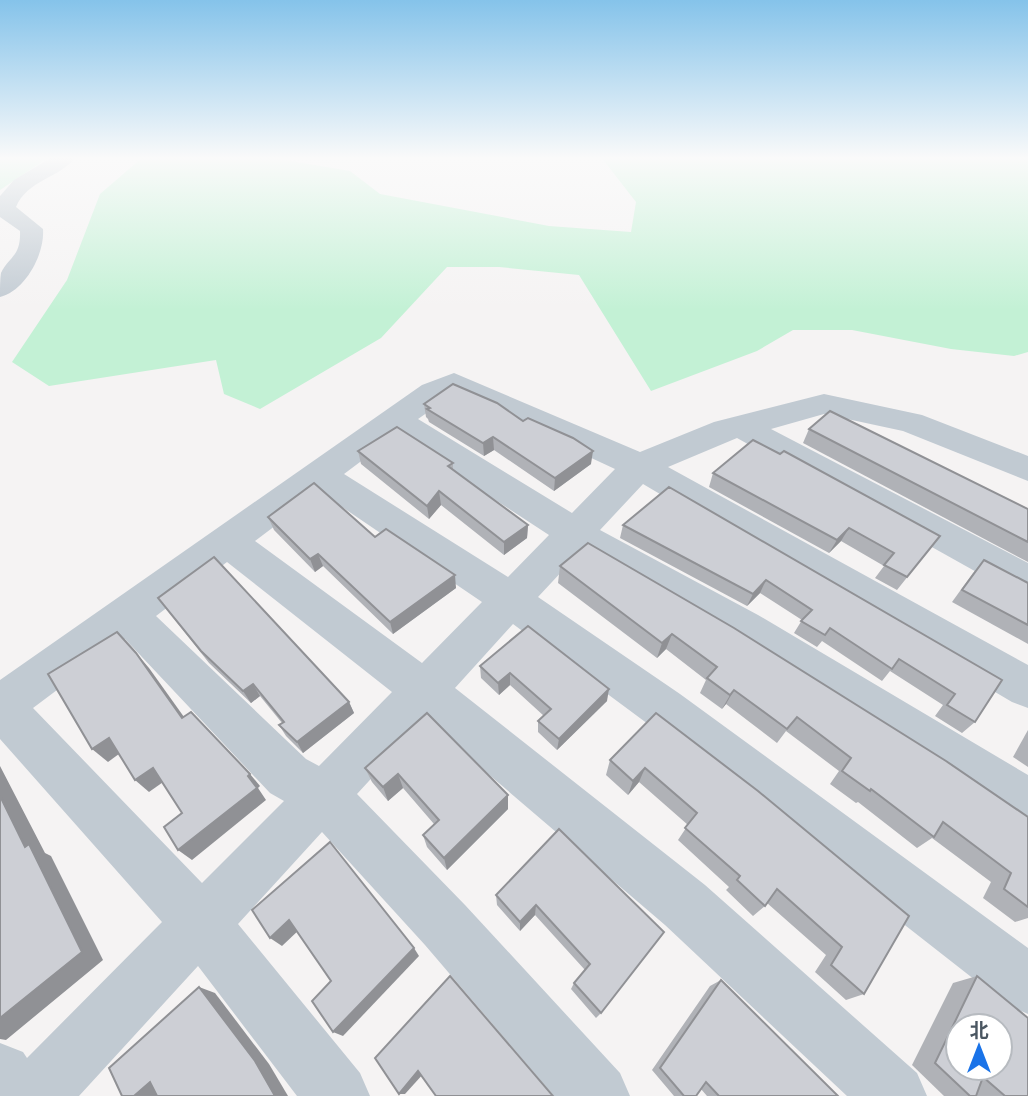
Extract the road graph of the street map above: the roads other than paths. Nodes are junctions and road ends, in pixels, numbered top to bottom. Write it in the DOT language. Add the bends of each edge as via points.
graph roads {
  1 [pos="4,208"];
  2 [pos="0,289"];
  3 [pos="395,419"];
  4 [pos="740,426"];
  5 [pos="639,466"];
  6 [pos="1028,469"];
  7 [pos="318,475"];
  8 [pos="575,533"];
  9 [pos="227,541"];
  10 [pos="1028,582"];
  11 [pos="511,600"];
  12 [pos="127,614"];
  13 [pos="1028,688"];
  14 [pos="425,691"];
  15 [pos="322,795"];
  16 [pos="1028,804"];
  17 [pos="200,922"];
  18 [pos="1028,984"];
  19 [pos="0,1075"];
  20 [pos="13,1096"];
  21 [pos="35,1096"];
  22 [pos="337,1096"];
  23 [pos="597,1096"];
  24 [pos="894,1096"];
  1 -- 2 [label="lane" via="31,229 34,242 25,261"];
  3 -- 5 [label="lane" via="454,382"];
  3 -- 7 [label="lane"];
  3 -- 8 [label="lane"];
  4 -- 5 [label="lane"];
  4 -- 6 [label="lane" via="824,404 911,422"];
  4 -- 10 [label="lane"];
  5 -- 8 [label="lane"];
  5 -- 13 [label="lane"];
  7 -- 9 [label="lane"];
  7 -- 11 [label="lane"];
  8 -- 11 [label="lane"];
  8 -- 16 [label="lane" via="743,628"];
  9 -- 12 [label="lane"];
  9 -- 14 [label="lane"];
  11 -- 14 [label="lane"];
  11 -- 18 [label="lane" via="664,709"];
  12 -- 15 [label="lane" via="288,776"];
  12 -- 17 [label="lane" via="0,706"];
  14 -- 15 [label="lane"];
  14 -- 24 [label="lane" via="685,905"];
  15 -- 17 [label="lane"];
  15 -- 23 [label="lane"];
  17 -- 21 [label="lane"];
  17 -- 22 [label="lane"];
  19 -- 20 [label="lane"];
}
